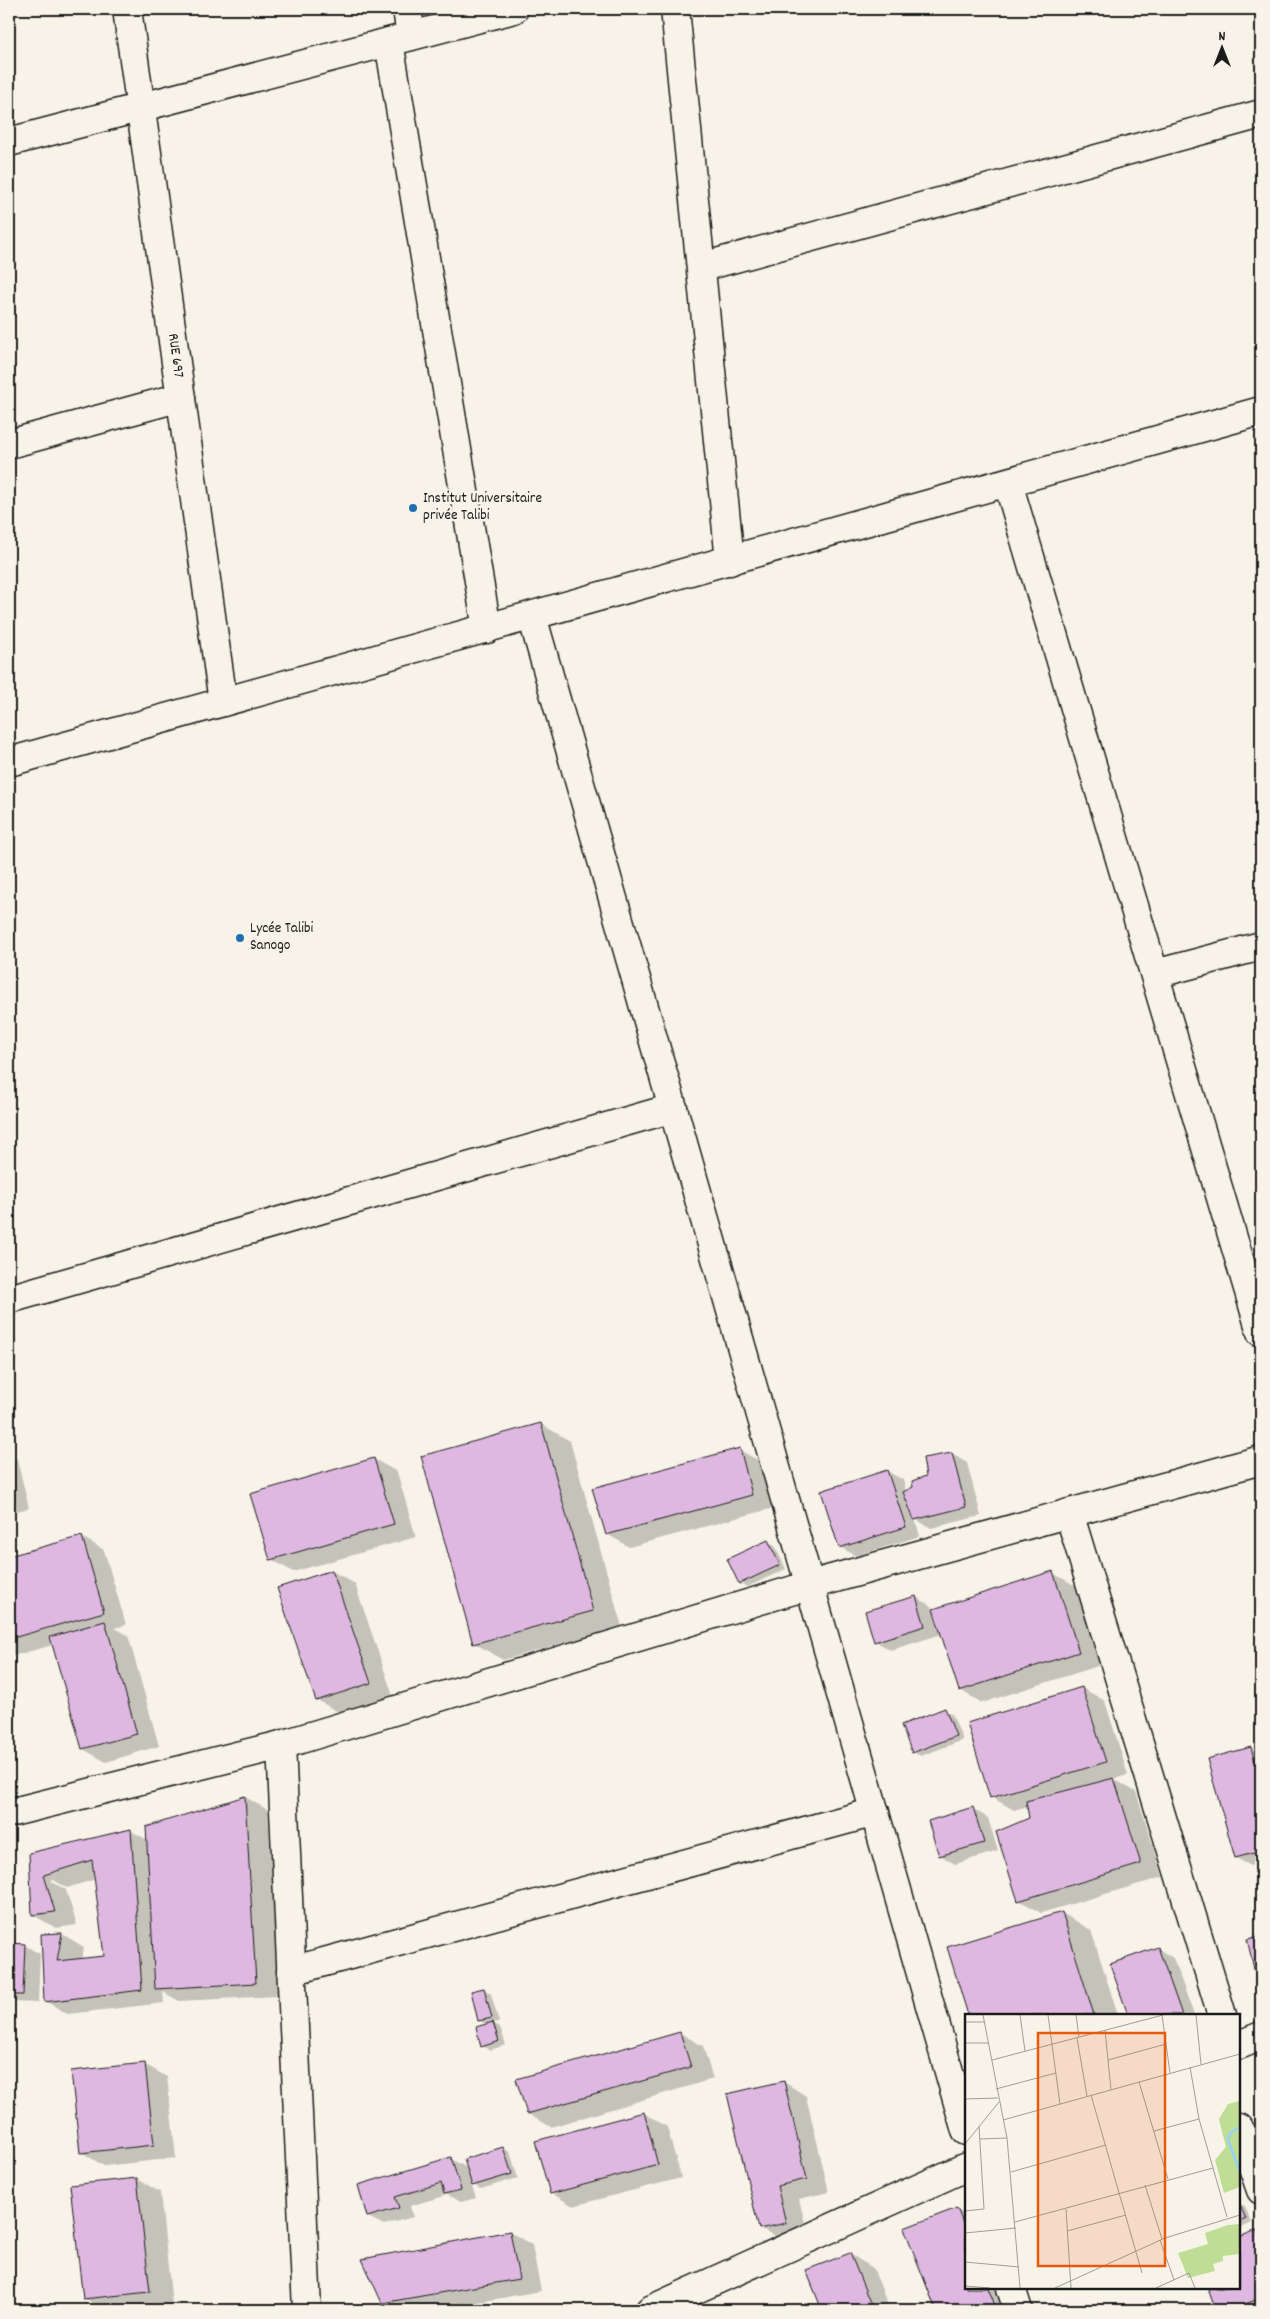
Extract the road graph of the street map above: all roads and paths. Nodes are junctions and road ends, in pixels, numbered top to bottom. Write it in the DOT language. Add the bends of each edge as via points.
graph roads {
  1 [pos="127,9"];
  2 [pos="406,9"];
  3 [pos="514,9"];
  4 [pos="675,9"];
  5 [pos="400,39"];
  6 [pos="141,107"];
  7 [pos="1261,114"];
  8 [pos="9,142"];
  9 [pos="702,266"];
  10 [pos="181,397"];
  11 [pos="1261,411"];
  12 [pos="9,444"];
  13 [pos="1008,483"];
  14 [pos="730,561"];
  15 [pos="532,616"];
  16 [pos="487,629"];
  17 [pos="223,702"];
  18 [pos="9,762"];
  19 [pos="1261,946"];
  20 [pos="1155,974"];
  21 [pos="673,1108"];
  22 [pos="9,1299"];
  23 [pos="1261,1332"];
  24 [pos="1261,1460"];
  25 [pos="1069,1513"];
  26 [pos="810,1585"];
  27 [pos="281,1744"];
  28 [pos="875,1812"];
  29 [pos="9,1814"];
  30 [pos="291,1971"];
  31 [pos="1222,2014"];
  32 [pos="1261,2036"];
  33 [pos="1240,2045"];
  34 [pos="965,2127"];
  35 [pos="1240,2131"];
  36 [pos="965,2167"];
  37 [pos="1261,2190"];
  38 [pos="1011,2289"];
  39 [pos="307,2310"];
  40 [pos="650,2310"];
  41 [pos="1018,2310"];
  1 -- 6 [label="street, RUE 697"];
  2 -- 5 [label="street"];
  3 -- 5 [label="street"];
  4 -- 9 [label="street"];
  5 -- 6 [label="street"];
  5 -- 16 [label="street"];
  6 -- 8 [label="street"];
  6 -- 10 [label="street, RUE 697"];
  7 -- 9 [label="street"];
  9 -- 14 [label="street"];
  10 -- 12 [label="street"];
  10 -- 17 [label="street, RUE 697"];
  11 -- 13 [label="street"];
  13 -- 14 [label="street"];
  13 -- 20 [label="street"];
  14 -- 15 [label="street"];
  15 -- 16 [label="street"];
  15 -- 21 [label="street"];
  16 -- 17 [label="street"];
  17 -- 18 [label="street"];
  19 -- 20 [label="street"];
  20 -- 23 [label="street"];
  21 -- 22 [label="street"];
  21 -- 26 [label="street"];
  24 -- 25 [label="street"];
  25 -- 26 [label="street"];
  25 -- 31 [label="street"];
  26 -- 27 [label="street"];
  26 -- 28 [label="street"];
  27 -- 29 [label="street"];
  27 -- 30 [label="street"];
  28 -- 30 [label="street"];
  28 -- 34 [label="street"];
  30 -- 39 [label="street"];
  32 -- 33 [label="street"];
  35 -- 37 [label="street"];
  36 -- 40 [label="street"];
  38 -- 41 [label="street"];
}
